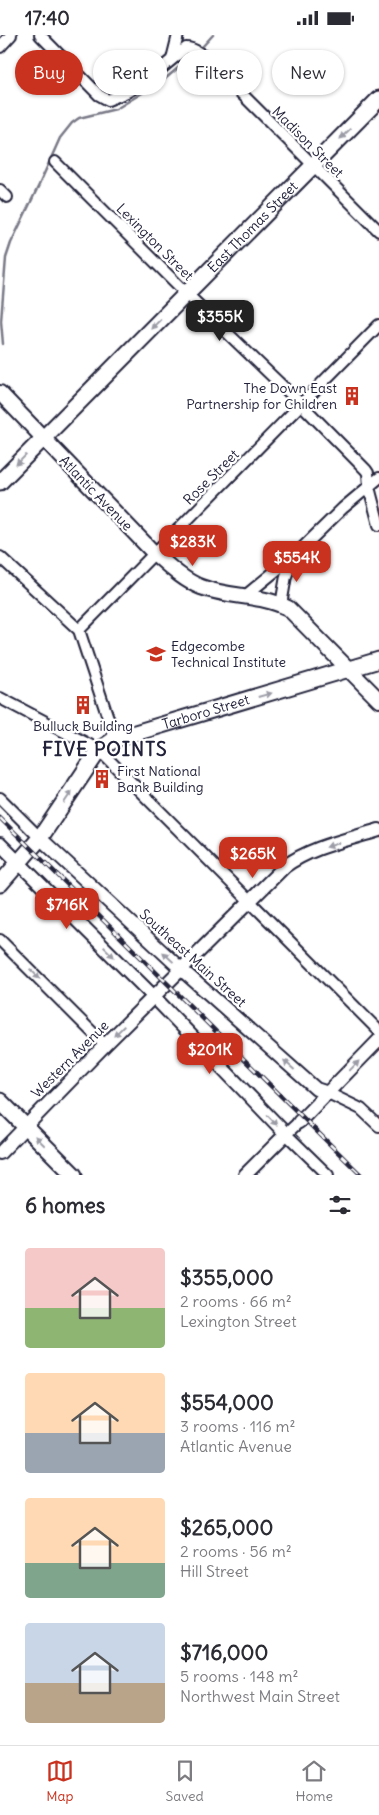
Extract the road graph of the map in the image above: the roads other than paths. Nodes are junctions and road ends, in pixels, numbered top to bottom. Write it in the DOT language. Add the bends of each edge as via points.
graph roads {
  1 [pos="12,35"];
  2 [pos="40,35"];
  3 [pos="178,35"];
  4 [pos="0,47"];
  5 [pos="172,60"];
  6 [pos="379,99"];
  7 [pos="55,162"];
  8 [pos="313,166"];
  9 [pos="379,231"];
  10 [pos="186,293"];
  11 [pos="379,325"];
  12 [pos="0,393"];
  13 [pos="302,405"];
  14 [pos="43,438"];
  15 [pos="379,478"];
  16 [pos="0,482"];
  17 [pos="369,487"];
  18 [pos="379,525"];
  19 [pos="154,553"];
  20 [pos="295,555"];
  21 [pos="0,557"];
  22 [pos="245,596"];
  23 [pos="281,605"];
  24 [pos="79,630"];
  25 [pos="379,660"];
  26 [pos="349,669"];
  27 [pos="0,698"];
  28 [pos="379,700"];
  29 [pos="114,739"];
  30 [pos="99,751"];
  31 [pos="0,798"];
  32 [pos="379,830"];
  33 [pos="40,838"];
  34 [pos="0,844"];
  35 [pos="23,858"];
  36 [pos="0,884"];
  37 [pos="250,901"];
  38 [pos="0,940"];
  39 [pos="182,970"];
  40 [pos="154,997"];
  41 [pos="379,1031"];
  42 [pos="379,1040"];
  43 [pos="105,1045"];
  44 [pos="328,1093"];
  45 [pos="0,1101"];
  46 [pos="299,1122"];
  47 [pos="25,1126"];
  48 [pos="379,1126"];
  49 [pos="286,1134"];
  50 [pos="0,1153"];
  51 [pos="74,1175"];
  52 [pos="245,1175"];
  53 [pos="328,1175"];
  1 -- 4 [label="street"];
  2 -- 5 [label="street" via="103,99 146,81"];
  3 -- 5 [label="street"];
  5 -- 8 [label="street, Madison Street" via="186,48 196,50"];
  6 -- 8 [label="main road, East Thomas Street, one-way"];
  7 -- 10 [label="street, Lexington Street"];
  8 -- 9 [label="street, Madison Street"];
  8 -- 10 [label="main road, East Thomas Street"];
  10 -- 13 [label="street, Lexington Street"];
  10 -- 14 [label="main road, East Thomas Street, one-way"];
  11 -- 13 [label="street, Rose Street"];
  12 -- 14 [label="main road, Atlantic Avenue"];
  13 -- 17 [label="street, Lexington Street" via="366,470"];
  13 -- 19 [label="street, Rose Street"];
  14 -- 16 [label="main road, East Thomas Street, one-way"];
  14 -- 19 [label="main road, Atlantic Avenue"];
  15 -- 17 [label="street"];
  17 -- 18 [label="street, Lexington Street"];
  17 -- 20 [label="street" via="343,507"];
  19 -- 22 [label="main road, Atlantic Avenue" via="181,577 201,587"];
  19 -- 24 [label="street, Rose Street"];
  20 -- 22 [label="street"];
  20 -- 23 [label="street" via="286,576"];
  21 -- 24 [label="street"];
  22 -- 23 [label="main road, Atlantic Avenue"];
  23 -- 26 [label="main road, Atlantic Avenue" via="288,608"];
  24 -- 29 [label="street"];
  25 -- 26 [label="main road, Tarboro Street"];
  26 -- 28 [label="main road, Atlantic Avenue"];
  29 -- 26 [label="main road, Tarboro Street, one-way"];
  27 -- 30 [label="street"];
  29 -- 30 [label="main road, Tarboro Street"];
  33 -- 30 [label="main road, Tarboro Street, one-way"];
  30 -- 37 [label="street"];
  31 -- 33 [label="street"];
  32 -- 37 [label="street, Western Avenue, one-way" via="297,857"];
  33 -- 35 [label="main road, Tarboro Street"];
  39 -- 33 [label="street, Southeast Main Street, one-way"];
  34 -- 35 [label="street"];
  35 -- 36 [label="main road, Tarboro Street"];
  35 -- 40 [label="street, one-way"];
  37 -- 39 [label="street, Western Avenue"];
  37 -- 41 [label="street"];
  38 -- 43 [label="street, one-way"];
  39 -- 40 [label="street, Western Avenue"];
  44 -- 39 [label="street, Southeast Main Street, one-way" via="316,1089"];
  40 -- 43 [label="street, Western Avenue, one-way"];
  40 -- 49 [label="street, one-way"];
  44 -- 42 [label="street, one-way"];
  43 -- 47 [label="street, Western Avenue"];
  44 -- 46 [label="street"];
  44 -- 48 [label="street, Southeast Main Street" via="361,1109"];
  45 -- 47 [label="main road"];
  46 -- 49 [label="street"];
  47 -- 50 [label="street, Western Avenue"];
  51 -- 47 [label="main road, one-way"];
  49 -- 52 [label="street"];
  49 -- 53 [label="street"];
}
